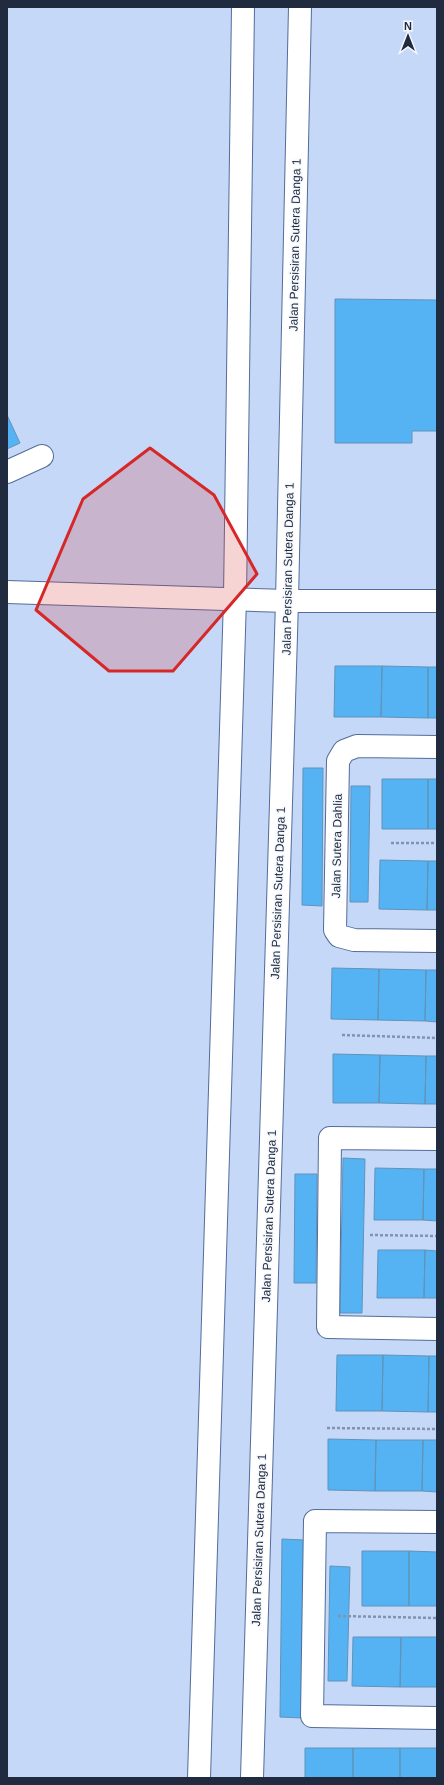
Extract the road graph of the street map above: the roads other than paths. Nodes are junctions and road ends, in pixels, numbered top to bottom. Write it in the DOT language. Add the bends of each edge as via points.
graph roads {
  1 [pos="243,7"];
  2 [pos="300,7"];
  3 [pos="42,456"];
  4 [pos="7,472"];
  5 [pos="7,592"];
  6 [pos="234,598"];
  7 [pos="287,601"];
  8 [pos="437,601"];
  9 [pos="437,747"];
  10 [pos="437,941"];
  11 [pos="437,1139"];
  12 [pos="437,1329"];
  13 [pos="437,1522"];
  14 [pos="437,1718"];
  15 [pos="199,1778"];
  16 [pos="252,1778"];
  1 -- 6 [label="main road"];
  2 -- 7 [label="main road, Jalan Persisiran Sutera Danga 1"];
  3 -- 4 [label="main road"];
  5 -- 6 [label="main road"];
  6 -- 7 [label="main road"];
  6 -- 15 [label="main road"];
  7 -- 8 [label="main road"];
  7 -- 16 [label="main road, Jalan Persisiran Sutera Danga 1"];
  9 -- 10 [label="main road, Jalan Sutera Dahlia" via="357,746 344,751 338,761 335,930 339,936 354,940"];
  11 -- 12 [label="main road" via="330,1138 328,1319 328,1327"];
  13 -- 14 [label="main road" via="315,1521 312,1716"];
}
